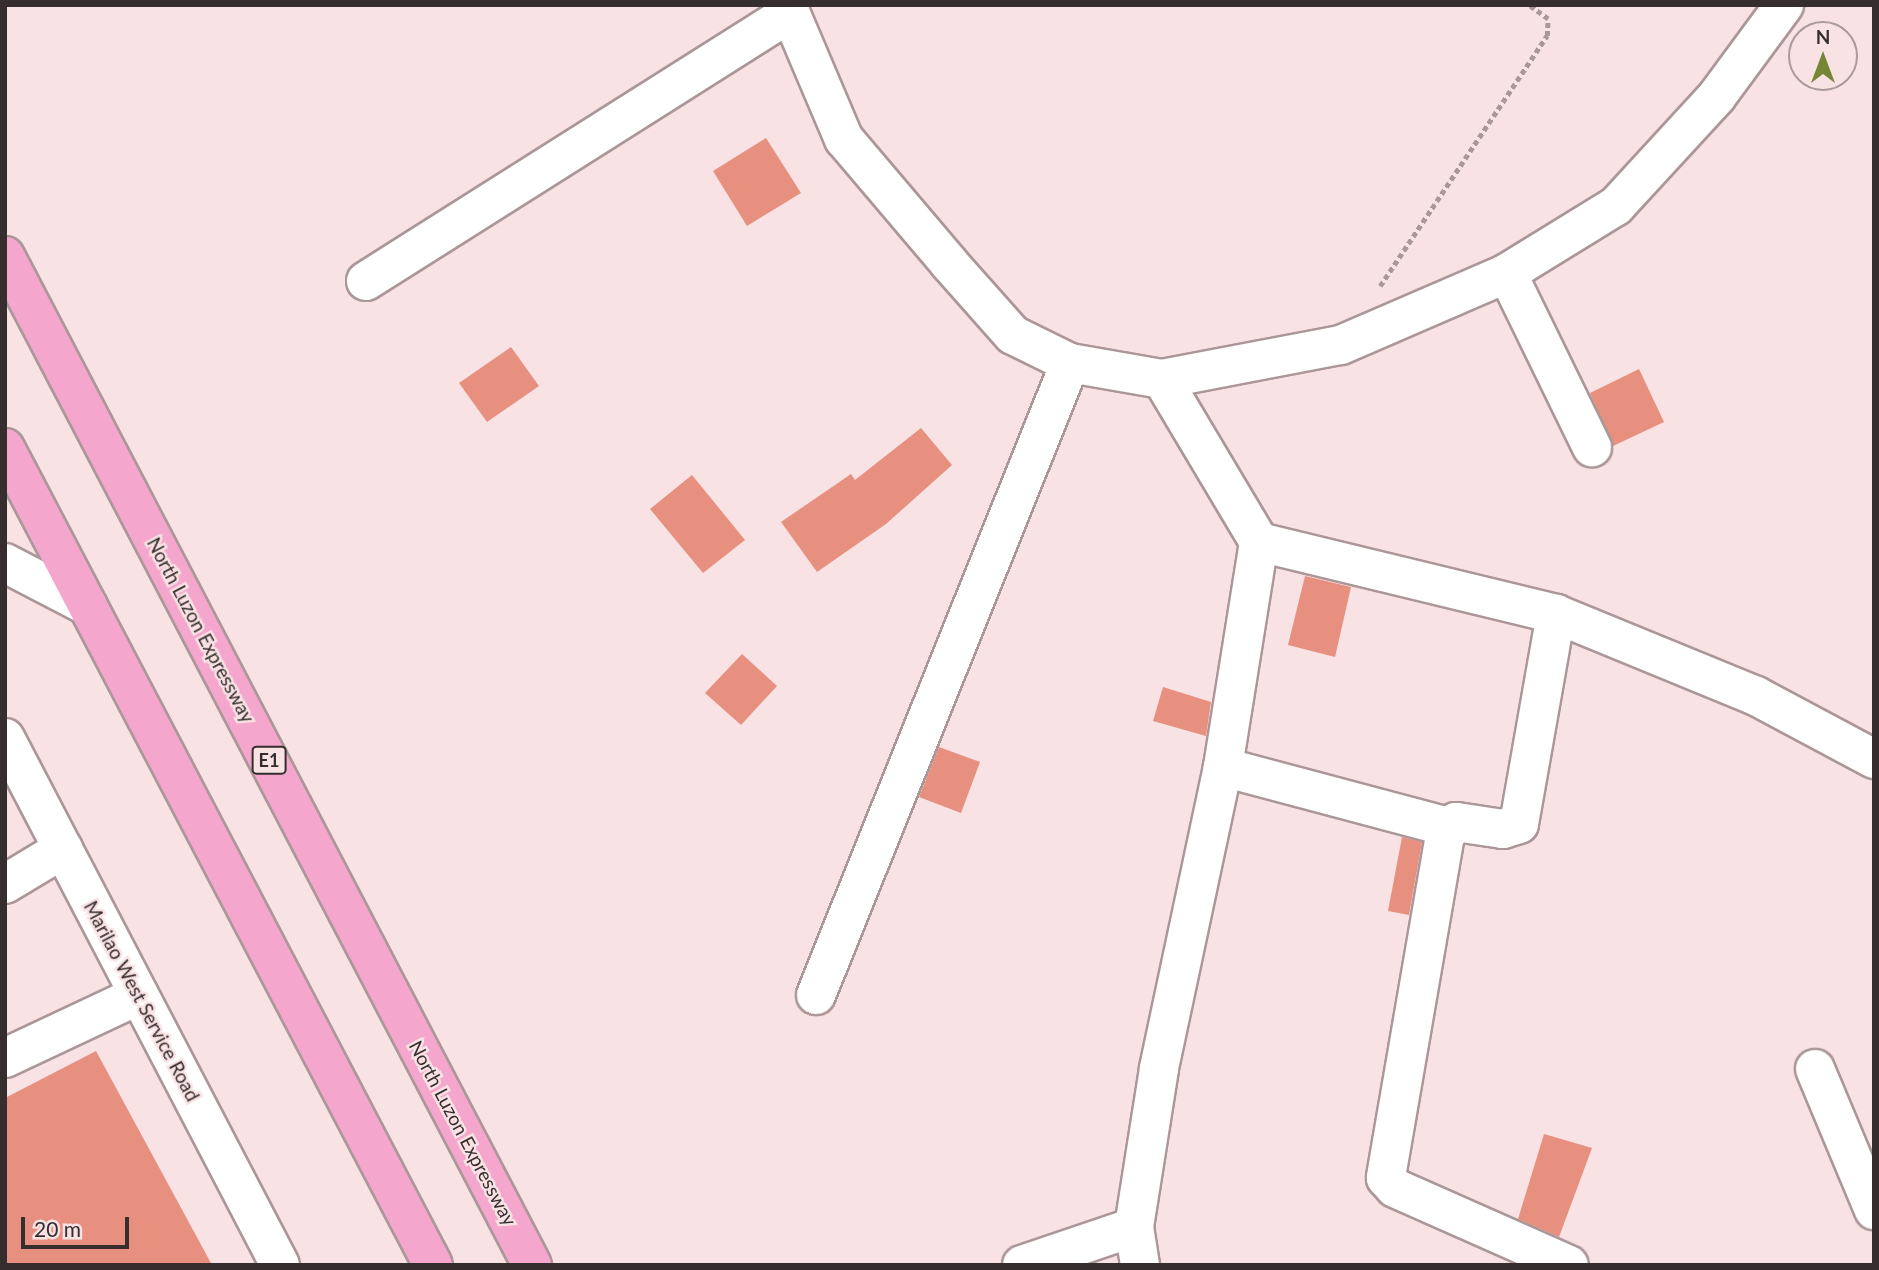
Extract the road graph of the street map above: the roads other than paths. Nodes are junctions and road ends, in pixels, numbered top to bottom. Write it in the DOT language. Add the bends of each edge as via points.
graph roads {
  1 [pos="1784,5"];
  2 [pos="788,9"];
  3 [pos="5,256"];
  4 [pos="1507,273"];
  5 [pos="366,281"];
  6 [pos="1070,363"];
  7 [pos="1162,379"];
  8 [pos="1592,447"];
  9 [pos="5,448"];
  10 [pos="1259,542"];
  11 [pos="5,563"];
  12 [pos="88,606"];
  13 [pos="1556,614"];
  14 [pos="5,738"];
  15 [pos="1874,759"];
  16 [pos="1223,767"];
  17 [pos="1448,827"];
  18 [pos="63,849"];
  19 [pos="5,884"];
  20 [pos="139,995"];
  21 [pos="816,995"];
  22 [pos="5,1058"];
  23 [pos="1815,1069"];
  24 [pos="1874,1210"];
  25 [pos="1134,1227"];
  26 [pos="280,1265"];
  27 [pos="433,1265"];
  28 [pos="533,1265"];
  29 [pos="1022,1265"];
  30 [pos="1140,1265"];
  31 [pos="1569,1265"];
  1 -- 4 [label="street" via="1717,96 1616,206"];
  2 -- 5 [label="street"];
  2 -- 6 [label="street" via="844,139 1013,335"];
  3 -- 28 [label="highway, North Luzon Expressway / E1"];
  4 -- 7 [label="street" via="1341,345"];
  4 -- 8 [label="street"];
  6 -- 7 [label="street"];
  6 -- 21 [label="street"];
  7 -- 10 [label="street"];
  9 -- 12 [label="highway"];
  10 -- 13 [label="street"];
  10 -- 16 [label="street"];
  11 -- 12 [label="street"];
  12 -- 27 [label="highway"];
  13 -- 15 [label="street" via="1756,696"];
  13 -- 17 [label="street" via="1519,824"];
  14 -- 18 [label="street, Marilao West Service Road"];
  16 -- 17 [label="street"];
  16 -- 25 [label="street" via="1159,1069"];
  17 -- 31 [label="street" via="1386,1178 1395,1188"];
  18 -- 19 [label="street"];
  18 -- 20 [label="street, Marilao West Service Road"];
  20 -- 22 [label="street"];
  20 -- 26 [label="street, Marilao West Service Road"];
  23 -- 24 [label="street"];
  25 -- 29 [label="street"];
  25 -- 30 [label="street"];
}
